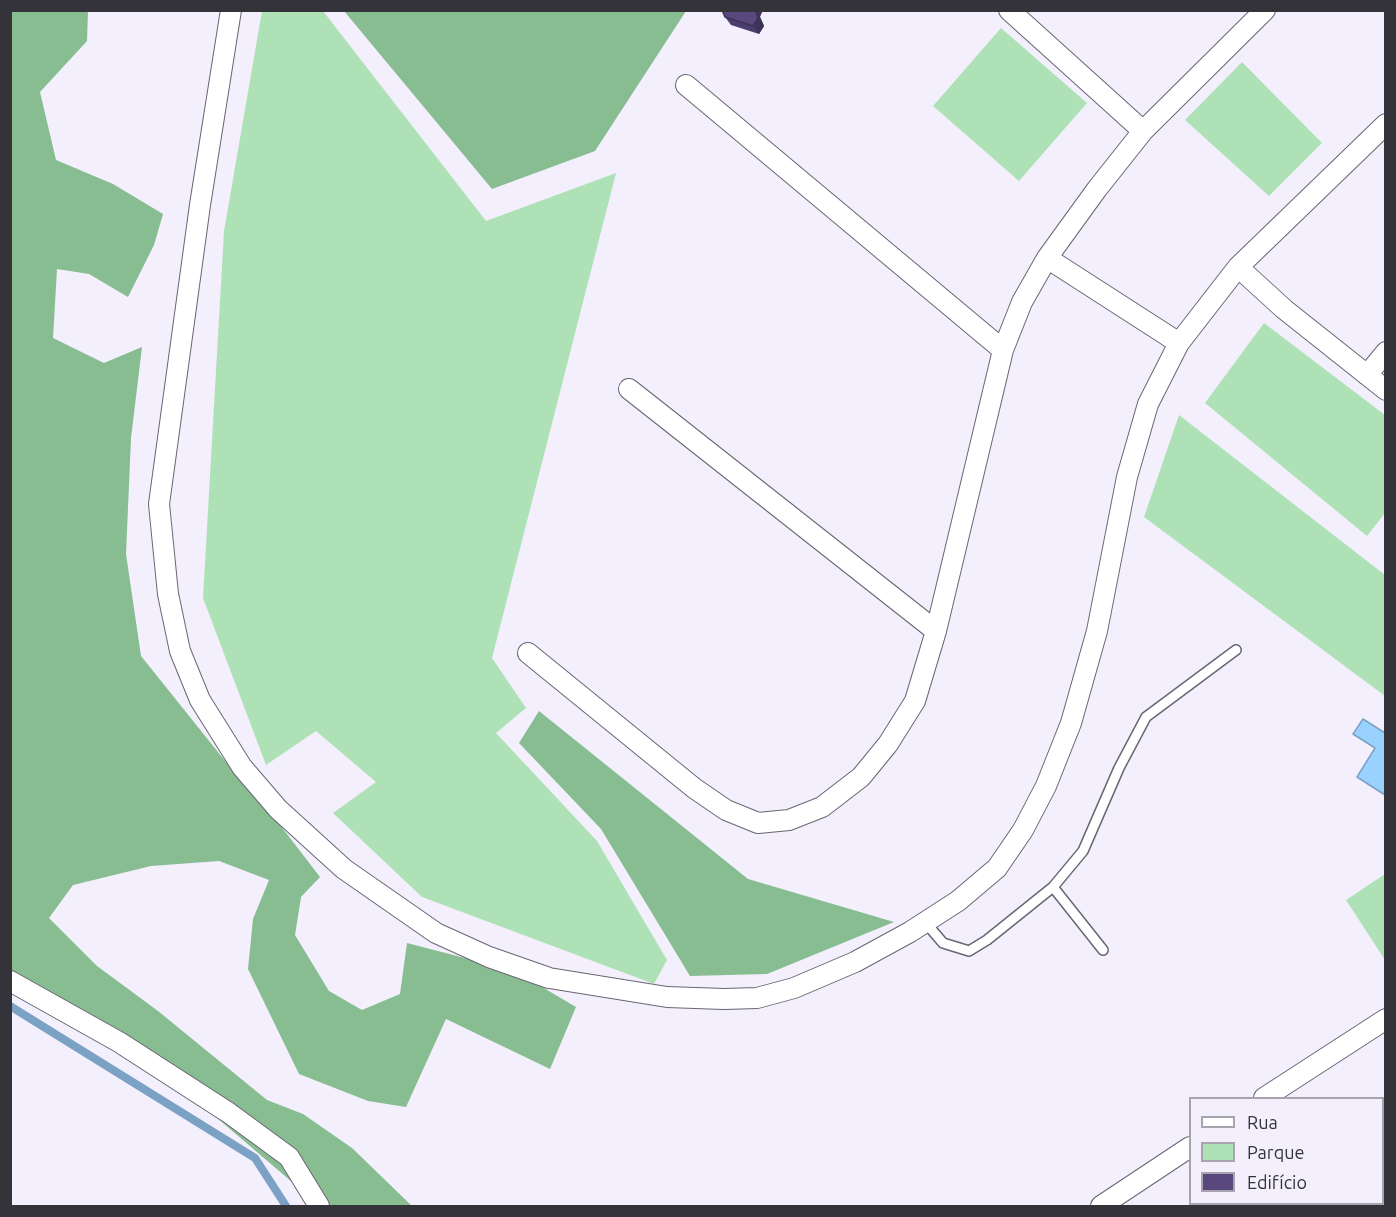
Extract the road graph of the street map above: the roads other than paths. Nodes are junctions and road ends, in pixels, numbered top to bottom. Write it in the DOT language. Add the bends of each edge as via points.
graph roads {
  1 [pos="231,10"];
  2 [pos="1009,10"];
  3 [pos="1265,10"];
  4 [pos="686,86"];
  5 [pos="1386,124"];
  6 [pos="1143,131"];
  7 [pos="1047,258"];
  8 [pos="1238,267"];
  9 [pos="1179,343"];
  10 [pos="1003,350"];
  11 [pos="1386,352"];
  12 [pos="1367,375"];
  13 [pos="629,389"];
  14 [pos="1386,390"];
  15 [pos="936,631"];
  16 [pos="1236,650"];
  17 [pos="528,653"];
  18 [pos="1053,887"];
  19 [pos="926,922"];
  20 [pos="1103,950"];
  21 [pos="10,981"];
  22 [pos="1386,1019"];
  23 [pos="1266,1097"];
  24 [pos="1189,1148"];
  25 [pos="319,1206"];
  26 [pos="1101,1206"];
  1 -- 19 [label="street" via="159,504 168,594 180,651 200,700 242,767 278,809 344,868 417,920 489,957 549,978 667,997 757,998 794,988 855,962"];
  2 -- 6 [label="street"];
  3 -- 6 [label="street"];
  4 -- 10 [label="street"];
  5 -- 8 [label="street"];
  6 -- 7 [label="street"];
  7 -- 9 [label="street"];
  7 -- 10 [label="street" via="1022,302"];
  8 -- 9 [label="street"];
  8 -- 12 [label="street"];
  9 -- 19 [label="street" via="1148,404 1127,477 1097,631 1071,723 1046,786 998,868"];
  10 -- 15 [label="street"];
  11 -- 12 [label="street"];
  12 -- 14 [label="street"];
  13 -- 15 [label="street"];
  15 -- 17 [label="street" via="915,701 861,777 822,807 789,820 758,823 726,810 694,788"];
  16 -- 18 [label="lane" via="1146,717 1083,850"];
  18 -- 19 [label="lane" via="969,951 942,943"];
  18 -- 20 [label="lane"];
  21 -- 25 [label="street" via="119,1042 230,1113 289,1157"];
  22 -- 23 [label="street"];
  24 -- 26 [label="street"];
}
